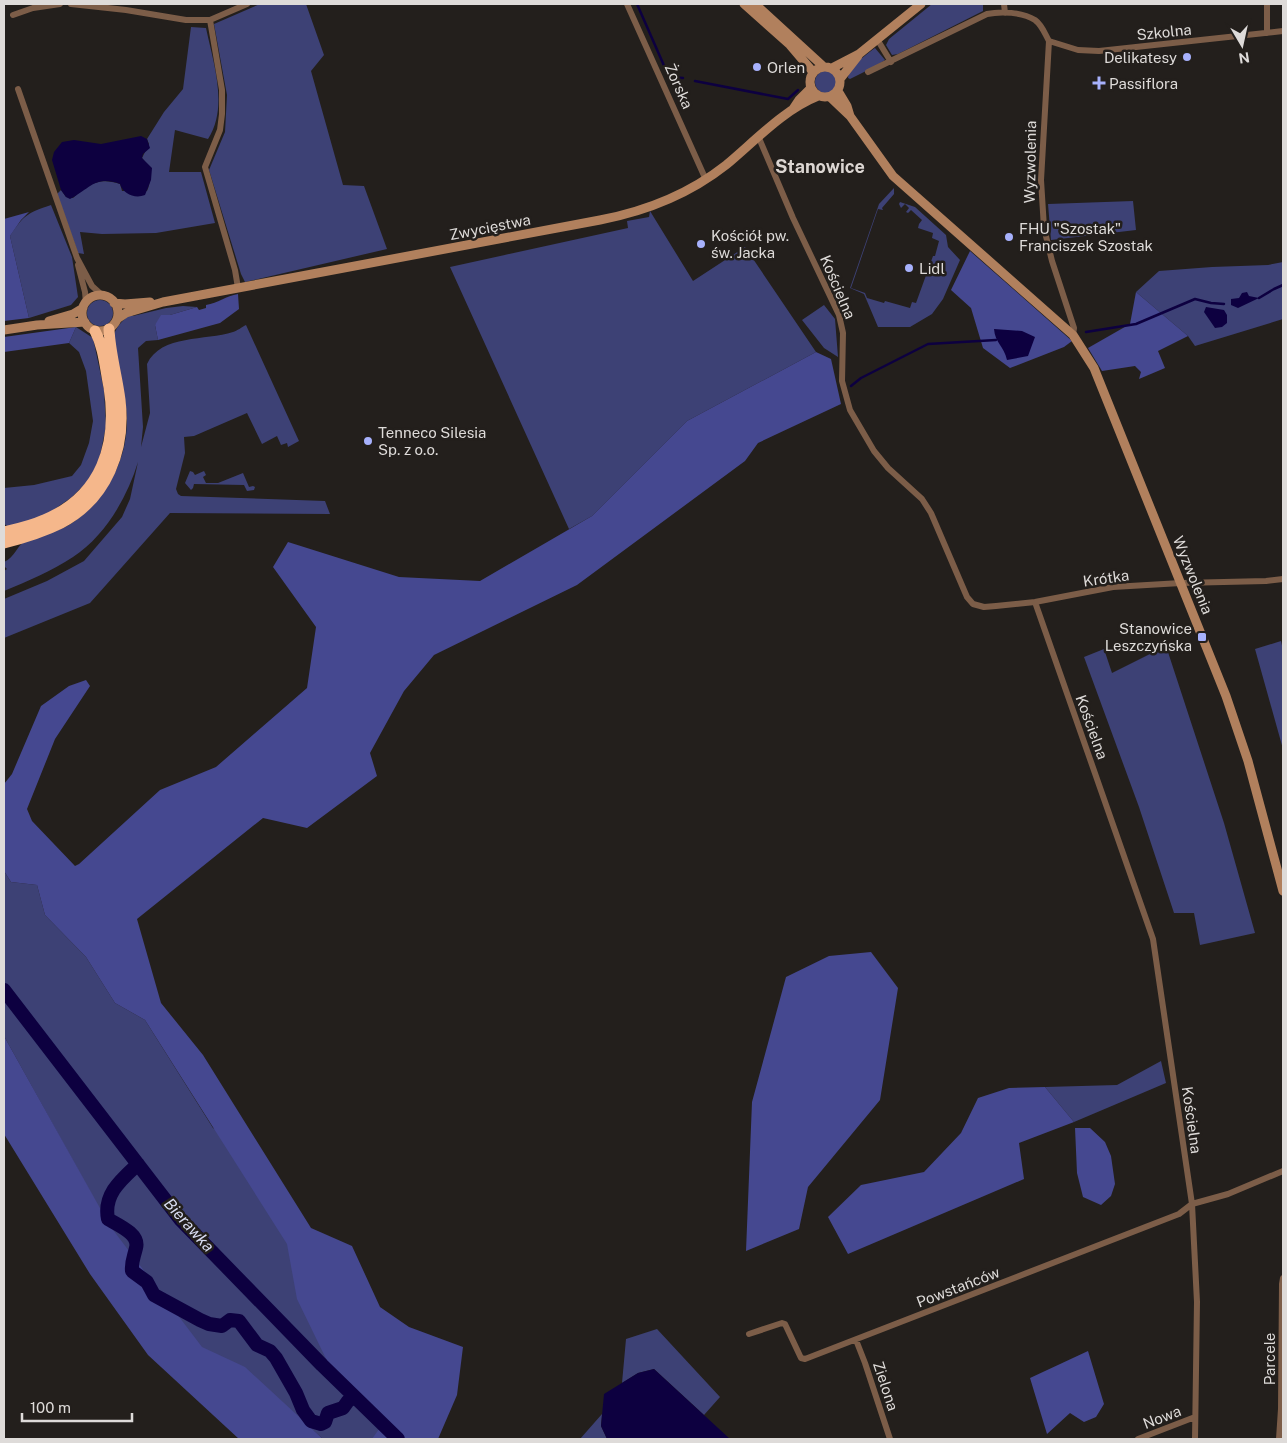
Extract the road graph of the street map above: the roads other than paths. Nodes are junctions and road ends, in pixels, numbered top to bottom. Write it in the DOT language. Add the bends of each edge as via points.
graph roads {
  1 [pos="60,4"];
  2 [pos="71,4"];
  3 [pos="247,4"];
  4 [pos="627,4"];
  5 [pos="744,4"];
  6 [pos="755,4"];
  7 [pos="921,4"];
  8 [pos="1004,4"];
  9 [pos="1267,4"];
  10 [pos="1005,13"];
  11 [pos="13,15"];
  12 [pos="210,20"];
  13 [pos="1283,31"];
  14 [pos="1267,32"];
  15 [pos="877,39"];
  16 [pos="1049,41"];
  17 [pos="859,54"];
  18 [pos="891,62"];
  19 [pos="828,68"];
  20 [pos="813,72"];
  21 [pos="868,72"];
  22 [pos="840,79"];
  23 [pos="811,88"];
  24 [pos="18,89"];
  25 [pos="838,91"];
  26 [pos="818,96"];
  27 [pos="830,97"];
  28 [pos="793,109"];
  29 [pos="850,116"];
  30 [pos="758,138"];
  31 [pos="706,180"];
  32 [pos="77,258"];
  33 [pos="238,288"];
  34 [pos="102,296"];
  35 [pos="114,302"];
  36 [pos="163,302"];
  37 [pos="85,305"];
  38 [pos="117,319"];
  39 [pos="85,322"];
  40 [pos="37,325"];
  41 [pos="109,329"];
  42 [pos="4,330"];
  43 [pos="96,331"];
  44 [pos="1073,335"];
  45 [pos="4,532"];
  46 [pos="4,543"];
  47 [pos="1283,579"];
  48 [pos="1181,583"];
  49 [pos="1035,602"];
  50 [pos="1283,891"];
  51 [pos="1283,1171"];
  52 [pos="1192,1204"];
  53 [pos="1283,1278"];
  54 [pos="749,1334"];
  55 [pos="856,1340"];
  56 [pos="1195,1417"];
  57 [pos="890,1439"];
  58 [pos="1138,1439"];
  59 [pos="1196,1439"];
  60 [pos="1279,1439"];
  1 -- 11 [label="street"];
  2 -- 12 [label="street" via="186,20"];
  3 -- 12 [label="street"];
  4 -- 31 [label="street, Żorska"];
  5 -- 20 [label="main road" via="790,45"];
  6 -- 19 [label="main road"];
  7 -- 15 [label="main road"];
  8 -- 10 [label="street"];
  9 -- 14 [label="street"];
  10 -- 16 [label="street" via="1026,16 1035,21"];
  10 -- 18 [label="street" via="987,14"];
  12 -- 33 [label="street" via="222,90 222,114 220,130 205,168"];
  13 -- 14 [label="street, Szkolna"];
  14 -- 16 [label="street, Szkolna" via="1099,51 1078,50"];
  15 -- 17 [label="main road"];
  15 -- 18 [label="street"];
  16 -- 44 [label="street, Wyzwolenia" via="1041,180 1044,228 1074,328"];
  17 -- 19 [label="main road"];
  17 -- 22 [label="main road"];
  18 -- 21 [label="street"];
  19 -- 20 [label="main road"];
  19 -- 22 [label="main road" via="837,72"];
  20 -- 23 [label="main road"];
  22 -- 25 [label="main road"];
  23 -- 26 [label="main road"];
  23 -- 28 [label="main road, Zwycięstwa"];
  24 -- 32 [label="street"];
  25 -- 27 [label="main road"];
  25 -- 29 [label="main road, Wyzwolenia"];
  26 -- 27 [label="main road"];
  26 -- 28 [label="main road, Zwycięstwa"];
  27 -- 29 [label="main road, Wyzwolenia"];
  28 -- 30 [label="main road, Zwycięstwa"];
  29 -- 44 [label="main road, Wyzwolenia" via="893,176"];
  30 -- 31 [label="main road, Zwycięstwa"];
  30 -- 49 [label="street, Kościelna" via="839,315 843,333 842,381 850,410 867,442 888,468 922,499 973,604 984,607"];
  31 -- 33 [label="main road, Zwycięstwa" via="664,202 626,215"];
  32 -- 34 [label="street" via="92,286"];
  32 -- 37 [label="street"];
  33 -- 36 [label="main road, Zwycięstwa"];
  34 -- 35 [label="main road"];
  34 -- 37 [label="main road" via="92,298"];
  35 -- 36 [label="main road, Zwycięstwa"];
  35 -- 38 [label="main road"];
  36 -- 38 [label="main road, Zwycięstwa"];
  37 -- 39 [label="main road" via="82,315"];
  37 -- 40 [label="main road" via="71,315"];
  38 -- 41 [label="main road"];
  39 -- 40 [label="main road"];
  39 -- 43 [label="main road"];
  40 -- 42 [label="main road"];
  41 -- 43 [label="main road"];
  41 -- 46 [label="highway" via="122,423 114,465 96,494 76,514 46,530"];
  43 -- 45 [label="highway" via="112,413 110,444 100,470 88,489 70,506 44,520"];
  44 -- 48 [label="main road, Wyzwolenia" via="1094,368"];
  47 -- 48 [label="street, Krótka"];
  48 -- 49 [label="street, Krótka" via="1113,587"];
  48 -- 50 [label="main road, Wyzwolenia" via="1248,761"];
  49 -- 52 [label="street, Kościelna" via="1153,939"];
  51 -- 52 [label="street, Powstańców" via="1228,1194"];
  52 -- 55 [label="street, Powstańców" via="1179,1214"];
  52 -- 56 [label="street, Kościelna" via="1196,1302"];
  53 -- 60 [label="street, Parcele"];
  54 -- 55 [label="street, Powstańców" via="785,1324 803,1359"];
  55 -- 57 [label="street, Zielona"];
  56 -- 58 [label="street, Nowa"];
  56 -- 59 [label="street, Kościelna"];
}
